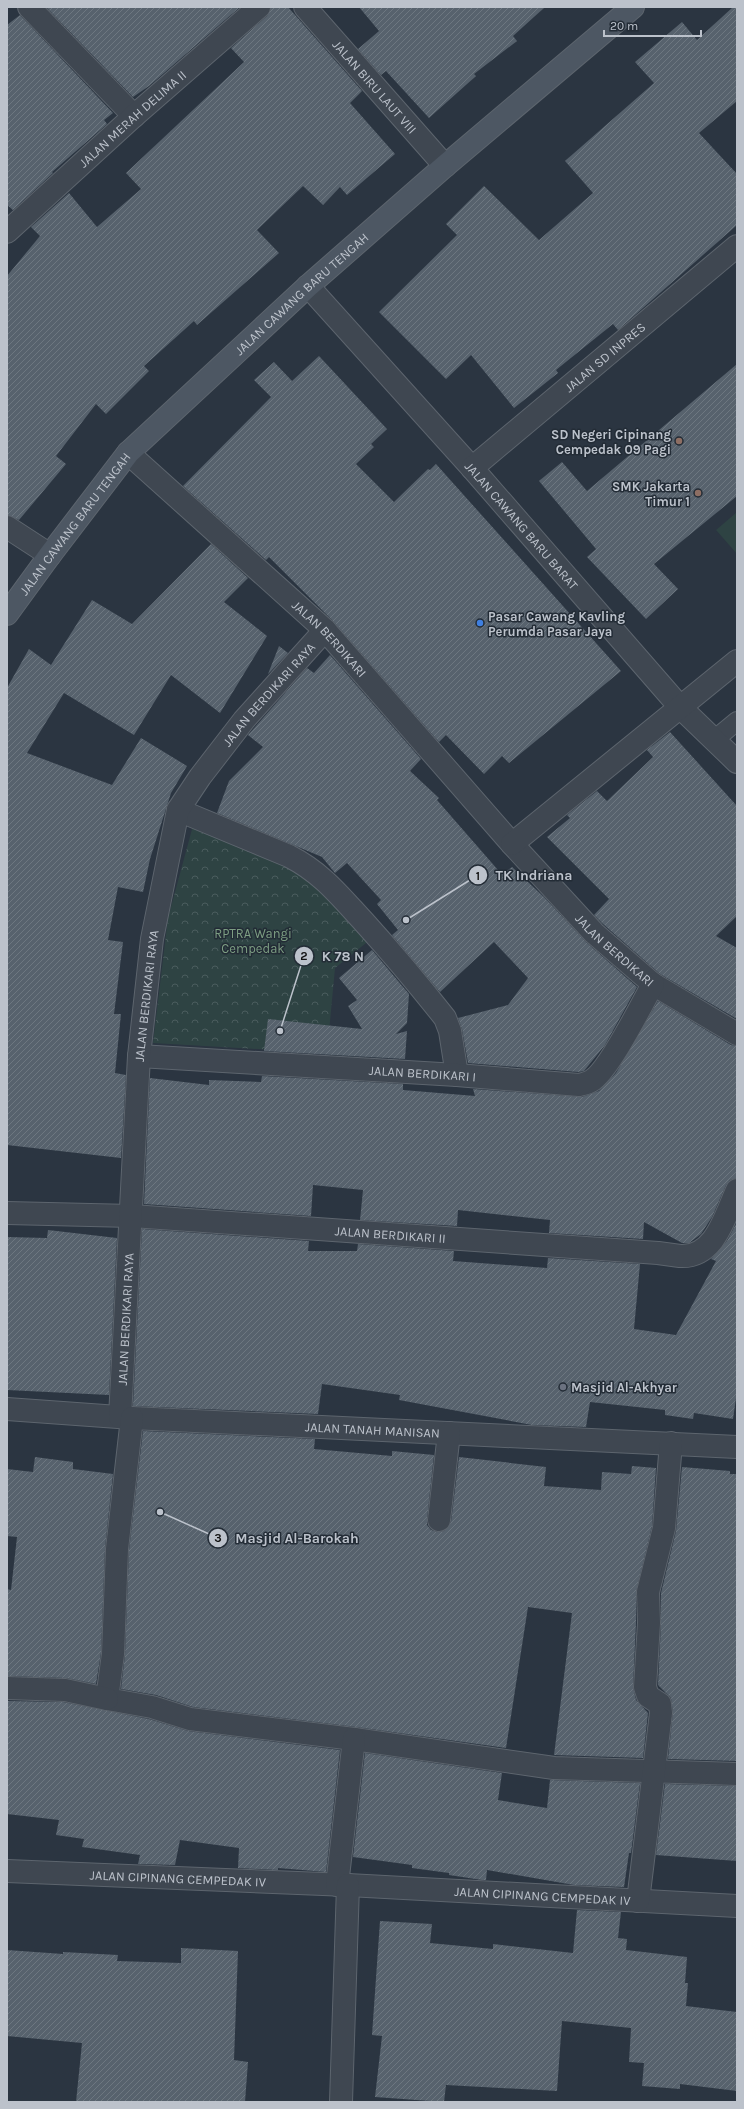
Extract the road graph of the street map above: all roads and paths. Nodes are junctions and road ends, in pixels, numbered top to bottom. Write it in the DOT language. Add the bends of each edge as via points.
graph roads {
  1 [pos="29,7"];
  2 [pos="259,7"];
  3 [pos="306,7"];
  4 [pos="633,7"];
  5 [pos="134,116"];
  6 [pos="445,166"];
  7 [pos="7,232"];
  8 [pos="737,246"];
  9 [pos="308,286"];
  10 [pos="128,453"];
  11 [pos="472,468"];
  12 [pos="7,527"];
  13 [pos="50,555"];
  14 [pos="7,614"];
  15 [pos="325,630"];
  16 [pos="737,661"];
  17 [pos="680,707"];
  18 [pos="737,721"];
  19 [pos="714,740"];
  20 [pos="737,762"];
  21 [pos="178,810"];
  22 [pos="512,844"];
  23 [pos="653,984"];
  24 [pos="737,1034"];
  25 [pos="139,1056"];
  26 [pos="457,1075"];
  27 [pos="737,1190"];
  28 [pos="7,1213"];
  29 [pos="132,1216"];
  30 [pos="7,1409"];
  31 [pos="126,1417"];
  32 [pos="448,1433"];
  33 [pos="671,1443"];
  34 [pos="737,1447"];
  35 [pos="439,1520"];
  36 [pos="7,1688"];
  37 [pos="107,1699"];
  38 [pos="354,1738"];
  39 [pos="654,1773"];
  40 [pos="737,1774"];
  41 [pos="7,1870"];
  42 [pos="343,1885"];
  43 [pos="638,1901"];
  44 [pos="737,1906"];
  45 [pos="341,2102"];
  1 -- 5 [label="street"];
  2 -- 5 [label="street, JALAN MERAH DELIMA II"];
  3 -- 6 [label="street, JALAN BIRU LAUT VIII"];
  4 -- 6 [label="street, JALAN CAWANG BARU TENGAH"];
  5 -- 7 [label="street, JALAN MERAH DELIMA II"];
  6 -- 9 [label="street, JALAN CAWANG BARU TENGAH"];
  8 -- 11 [label="street, JALAN SD INPRES"];
  9 -- 10 [label="street, JALAN CAWANG BARU TENGAH"];
  9 -- 11 [label="street, JALAN CAWANG BARU BARAT"];
  10 -- 13 [label="street, JALAN CAWANG BARU TENGAH"];
  10 -- 15 [label="street, JALAN BERDIKARI"];
  11 -- 17 [label="street, JALAN CAWANG BARU BARAT"];
  12 -- 13 [label="street"];
  13 -- 14 [label="street, JALAN CAWANG BARU TENGAH"];
  15 -- 21 [label="street, JALAN BERDIKARI RAYA" via="244,720"];
  15 -- 22 [label="street, JALAN BERDIKARI"];
  16 -- 17 [label="street"];
  17 -- 19 [label="street, JALAN CAWANG BARU BARAT"];
  17 -- 22 [label="street"];
  18 -- 19 [label="lane"];
  19 -- 20 [label="street, JALAN CAWANG BARU BARAT"];
  21 -- 25 [label="street, JALAN BERDIKARI RAYA" via="152,939"];
  21 -- 26 [label="street" via="289,856 306,864 323,877 445,1018 450,1031"];
  22 -- 23 [label="street, JALAN BERDIKARI" via="594,933"];
  23 -- 24 [label="street, JALAN BERDIKARI"];
  23 -- 26 [label="street, JALAN BERDIKARI I" via="616,1050 591,1081 579,1085"];
  25 -- 26 [label="street, JALAN BERDIKARI I"];
  25 -- 29 [label="street, JALAN BERDIKARI RAYA"];
  27 -- 29 [label="street, JALAN BERDIKARI II" via="710,1244 700,1252 681,1256 658,1252"];
  28 -- 29 [label="street, JALAN BERDIKARI II"];
  29 -- 31 [label="street, JALAN BERDIKARI RAYA"];
  30 -- 31 [label="street, JALAN TANAH MANISAN"];
  31 -- 32 [label="street, JALAN TANAH MANISAN"];
  31 -- 37 [label="street, JALAN BERDIKARI RAYA" via="113,1654"];
  32 -- 33 [label="street, JALAN TANAH MANISAN"];
  32 -- 35 [label="street"];
  33 -- 34 [label="street, JALAN TANAH MANISAN"];
  33 -- 39 [label="street" via="664,1528 648,1592 645,1687 648,1696 660,1704 661,1713"];
  36 -- 37 [label="street" via="65,1690"];
  37 -- 38 [label="street" via="152,1707 190,1719"];
  38 -- 39 [label="street" via="554,1768"];
  38 -- 42 [label="street"];
  39 -- 40 [label="street"];
  39 -- 43 [label="street"];
  41 -- 42 [label="street, JALAN CIPINANG CEMPEDAK IV"];
  42 -- 43 [label="street, JALAN CIPINANG CEMPEDAK IV"];
  42 -- 45 [label="street"];
  43 -- 44 [label="street, JALAN CIPINANG CEMPEDAK IV"];
}
